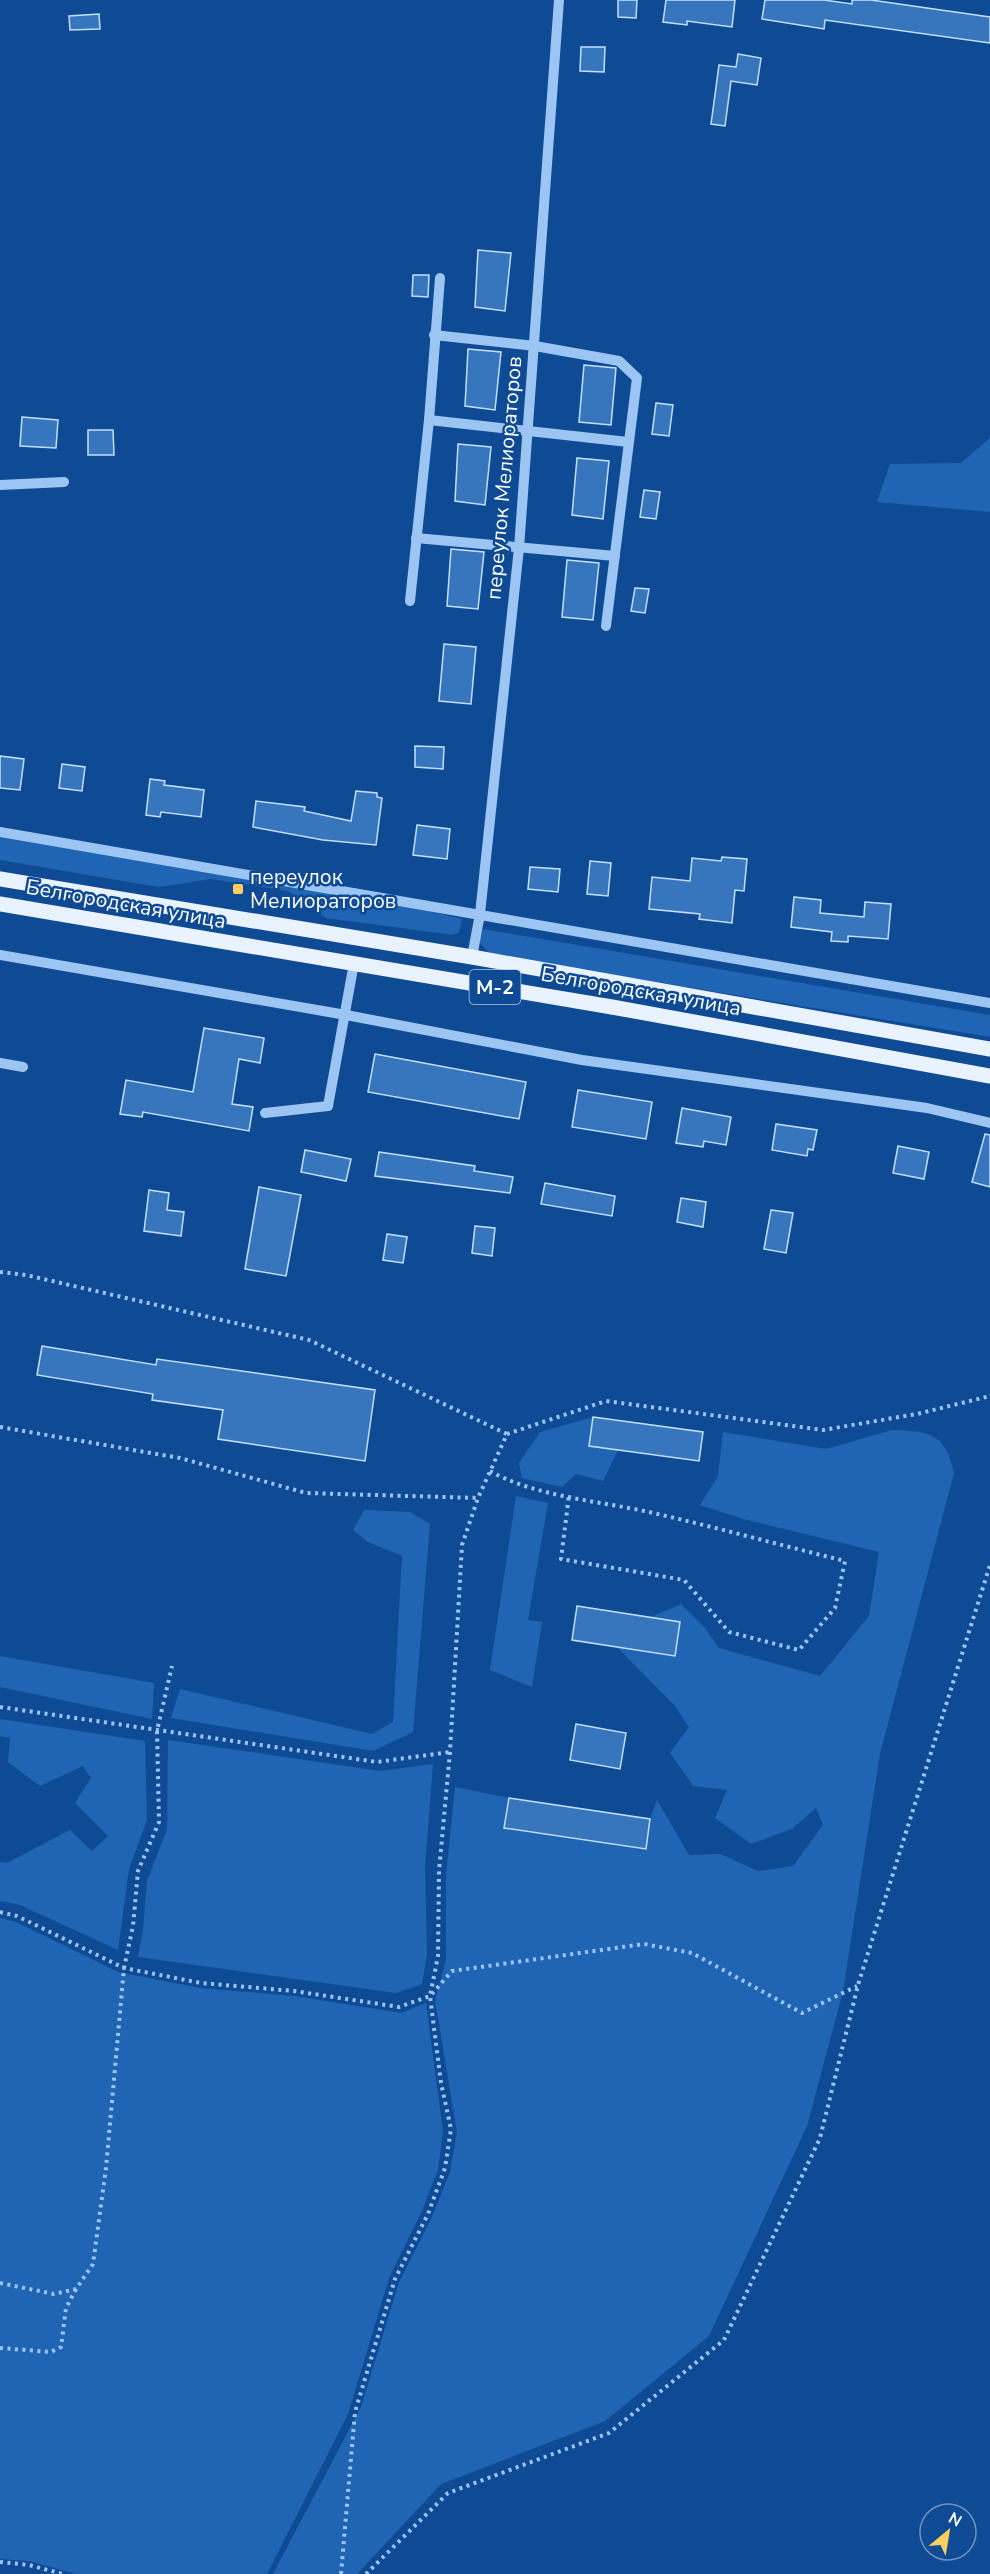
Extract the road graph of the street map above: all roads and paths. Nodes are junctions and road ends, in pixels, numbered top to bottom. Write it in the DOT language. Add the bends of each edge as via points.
graph roads {
  1 [pos="559,0"];
  2 [pos="440,278"];
  3 [pos="434,335"];
  4 [pos="535,345"];
  5 [pos="429,420"];
  6 [pos="529,431"];
  7 [pos="628,442"];
  8 [pos="64,482"];
  9 [pos="0,485"];
  10 [pos="416,538"];
  11 [pos="519,549"];
  12 [pos="615,556"];
  13 [pos="410,602"];
  14 [pos="606,626"];
  15 [pos="0,831"];
  16 [pos="0,879"];
  17 [pos="0,904"];
  18 [pos="480,914"];
  19 [pos="0,955"];
  20 [pos="472,957"];
  21 [pos="354,963"];
  22 [pos="990,1003"];
  23 [pos="346,1015"];
  24 [pos="990,1049"];
  25 [pos="0,1063"];
  26 [pos="23,1067"];
  27 [pos="990,1076"];
  28 [pos="265,1113"];
  29 [pos="990,1123"];
  30 [pos="0,1272"];
  31 [pos="990,1396"];
  32 [pos="0,1427"];
  33 [pos="507,1434"];
  34 [pos="490,1471"];
  35 [pos="569,1495"];
  36 [pos="478,1498"];
  37 [pos="990,1564"];
  38 [pos="172,1666"];
  39 [pos="0,1707"];
  40 [pos="158,1731"];
  41 [pos="450,1752"];
  42 [pos="0,1912"];
  43 [pos="124,1968"];
  44 [pos="858,1985"];
  45 [pos="430,1996"];
  46 [pos="0,2283"];
  47 [pos="76,2289"];
  48 [pos="0,2348"];
  49 [pos="0,2562"];
  50 [pos="63,2574"];
  51 [pos="341,2574"];
  52 [pos="366,2574"];
  1 -- 4 [label="street, переулок Мелиораторов"];
  2 -- 3 [label="street"];
  3 -- 4 [label="street"];
  3 -- 5 [label="street"];
  4 -- 6 [label="street, переулок Мелиораторов"];
  4 -- 7 [label="street" via="619,361 637,378"];
  5 -- 6 [label="street"];
  5 -- 10 [label="street"];
  6 -- 7 [label="street"];
  6 -- 11 [label="street, переулок Мелиораторов"];
  7 -- 12 [label="street"];
  8 -- 9 [label="street"];
  10 -- 11 [label="street"];
  10 -- 13 [label="street"];
  11 -- 12 [label="street"];
  11 -- 18 [label="street, переулок Мелиораторов"];
  12 -- 14 [label="street"];
  15 -- 18 [label="street"];
  16 -- 20 [label="main road, Белгородская улица / М-2"];
  17 -- 21 [label="main road, Белгородская улица / М-2"];
  18 -- 20 [label="street, переулок Мелиораторов"];
  18 -- 22 [label="street"];
  19 -- 23 [label="street"];
  20 -- 24 [label="main road, Белгородская улица / М-2"];
  21 -- 23 [label="street"];
  21 -- 27 [label="main road, Белгородская улица / М-2"];
  23 -- 28 [label="street" via="328,1106"];
  23 -- 29 [label="street" via="582,1060 927,1108"];
  25 -- 26 [label="street"];
  30 -- 33 [label="path" via="309,1340"];
  31 -- 33 [label="path" via="917,1414 823,1430 606,1401"];
  32 -- 36 [label="path" via="180,1458 306,1493"];
  33 -- 34 [label="path"];
  34 -- 35 [label="path" via="511,1483"];
  34 -- 36 [label="path"];
  35 -- 35 [label="path" via="845,1561 835,1608 799,1650 729,1632 684,1580 561,1559"];
  36 -- 41 [label="path" via="462,1545"];
  37 -- 44 [label="path"];
  38 -- 40 [label="path"];
  39 -- 40 [label="path"];
  40 -- 41 [label="path" via="377,1762"];
  40 -- 43 [label="path" via="159,1822 138,1871 134,1926"];
  41 -- 45 [label="path" via="439,1871 438,1956"];
  42 -- 43 [label="path"];
  43 -- 45 [label="path" via="201,1983 294,1991 399,2007"];
  43 -- 47 [label="path" via="93,2264"];
  44 -- 45 [label="path" via="802,2013 692,1953 644,1944 452,1971"];
  44 -- 52 [label="path" via="820,2138 724,2340 609,2433 448,2493"];
  45 -- 51 [label="path" via="451,2129 445,2168 428,2214 395,2279 355,2412"];
  46 -- 47 [label="path" via="54,2294"];
  47 -- 48 [label="path" via="66,2308 61,2347 51,2352"];
  49 -- 50 [label="path"];
}
